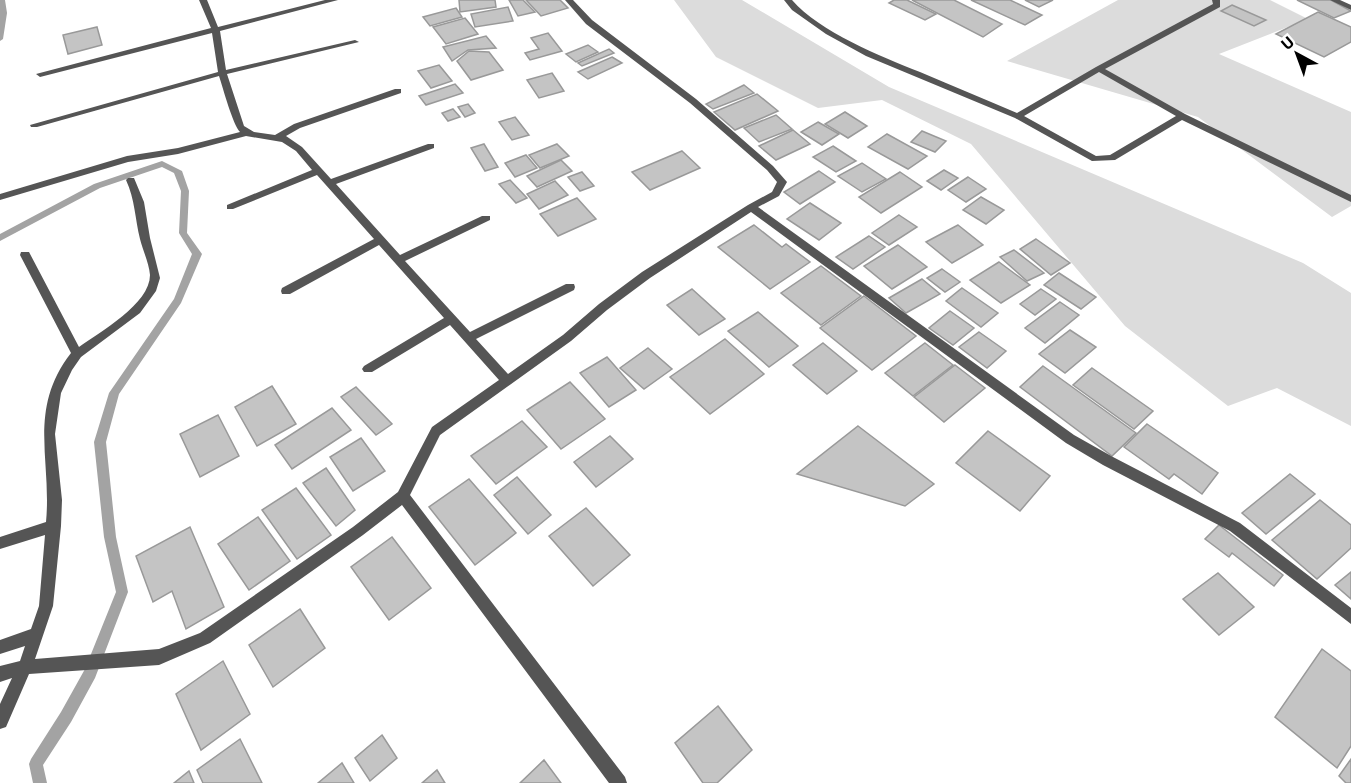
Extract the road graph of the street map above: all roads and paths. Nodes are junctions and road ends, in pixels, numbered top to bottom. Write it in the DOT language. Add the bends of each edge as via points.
graph roads {
  1 [pos="203,0"];
  2 [pos="334,0"];
  3 [pos="569,0"];
  4 [pos="788,0"];
  5 [pos="1216,0"];
  6 [pos="1334,0"];
  7 [pos="1351,8"];
  8 [pos="216,30"];
  9 [pos="355,42"];
  10 [pos="1099,69"];
  11 [pos="222,73"];
  12 [pos="40,74"];
  13 [pos="398,91"];
  14 [pos="1018,116"];
  15 [pos="1182,116"];
  16 [pos="34,125"];
  17 [pos="246,133"];
  18 [pos="278,137"];
  19 [pos="431,146"];
  20 [pos="318,171"];
  21 [pos="131,180"];
  22 [pos="329,183"];
  23 [pos="2,197"];
  24 [pos="1351,199"];
  25 [pos="230,207"];
  26 [pos="751,207"];
  27 [pos="486,218"];
  28 [pos="380,240"];
  29 [pos="25,255"];
  30 [pos="400,259"];
  31 [pos="570,287"];
  32 [pos="286,291"];
  33 [pos="452,318"];
  34 [pos="469,338"];
  35 [pos="77,354"];
  36 [pos="368,369"];
  37 [pos="506,380"];
  38 [pos="403,496"];
  39 [pos="54,526"];
  40 [pos="0,543"];
  41 [pos="1351,617"];
  42 [pos="37,634"];
  43 [pos="0,647"];
  44 [pos="25,667"];
  45 [pos="0,674"];
  46 [pos="0,721"];
  47 [pos="619,783"];
  1 -- 8 [label="street"];
  2 -- 8 [label="street"];
  3 -- 26 [label="street" via="589,22 693,101 770,168 782,182 776,194"];
  4 -- 14 [label="street" via="829,32 869,54"];
  5 -- 10 [label="street" via="1217,5"];
  6 -- 7 [label="street"];
  8 -- 11 [label="street"];
  8 -- 12 [label="street"];
  9 -- 11 [label="street"];
  10 -- 14 [label="street"];
  10 -- 15 [label="street"];
  11 -- 16 [label="street"];
  11 -- 17 [label="street" via="240,127"];
  13 -- 18 [label="street" via="297,126"];
  14 -- 15 [label="street" via="1085,155 1105,159"];
  15 -- 24 [label="street"];
  17 -- 18 [label="street"];
  17 -- 23 [label="street" via="178,151 127,159"];
  18 -- 20 [label="street" via="293,144"];
  19 -- 22 [label="street"];
  20 -- 22 [label="street"];
  20 -- 25 [label="street"];
  21 -- 35 [label="street" via="140,197 155,279 138,309"];
  22 -- 28 [label="street"];
  26 -- 37 [label="street" via="646,275"];
  26 -- 41 [label="street" via="1070,439 1235,526"];
  27 -- 30 [label="street"];
  28 -- 30 [label="street"];
  28 -- 32 [label="street"];
  29 -- 35 [label="street"];
  30 -- 33 [label="street"];
  31 -- 34 [label="street"];
  33 -- 34 [label="street"];
  33 -- 36 [label="street"];
  34 -- 37 [label="street"];
  35 -- 39 [label="street" via="55,393 49,434"];
  37 -- 38 [label="street" via="435,431"];
  38 -- 44 [label="street" via="206,638 159,657"];
  38 -- 47 [label="street"];
  39 -- 40 [label="street"];
  39 -- 42 [label="street" via="46,606"];
  42 -- 43 [label="street"];
  42 -- 44 [label="street"];
  44 -- 45 [label="street"];
  44 -- 46 [label="street"];
}
